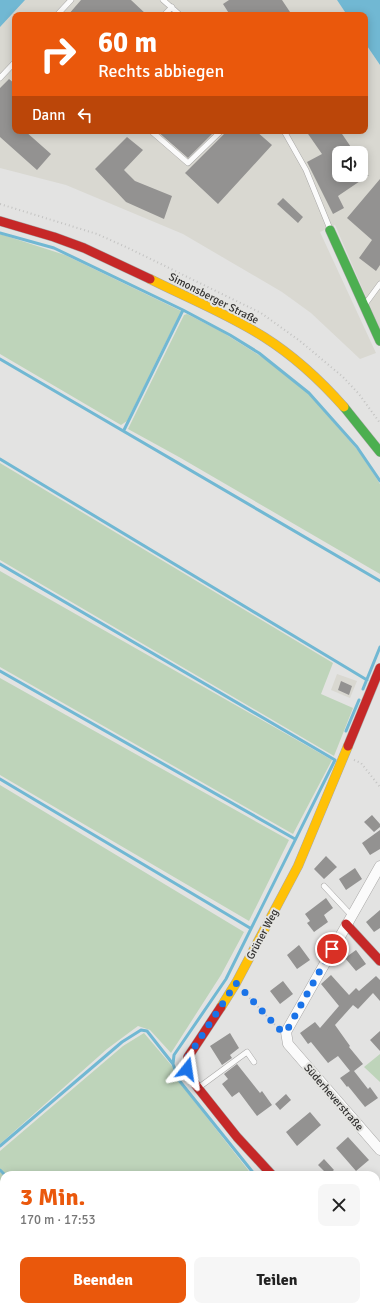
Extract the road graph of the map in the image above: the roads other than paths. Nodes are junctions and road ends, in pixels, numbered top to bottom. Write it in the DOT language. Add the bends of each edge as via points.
graph roads {
  1 [pos="71,0"];
  2 [pos="163,0"];
  3 [pos="172,8"];
  4 [pos="60,12"];
  5 [pos="167,12"];
  6 [pos="177,12"];
  7 [pos="12,65"];
  8 [pos="0,78"];
  9 [pos="154,134"];
  10 [pos="218,134"];
  11 [pos="286,134"];
  12 [pos="0,221"];
  13 [pos="330,230"];
  14 [pos="380,284"];
  15 [pos="364,305"];
  16 [pos="380,341"];
  17 [pos="380,452"];
  18 [pos="380,668"];
  19 [pos="380,866"];
  20 [pos="324,886"];
  21 [pos="349,919"];
  22 [pos="380,961"];
  23 [pos="254,1062"];
  24 [pos="198,1088"];
  25 [pos="380,1150"];
  26 [pos="268,1171"];
  1 -- 4 [label="lane"];
  2 -- 3 [label="lane"];
  3 -- 5 [label="lane"];
  3 -- 6 [label="lane"];
  7 -- 8 [label="lane"];
  9 -- 10 [label="lane" via="188,163"];
  11 -- 13 [label="lane" via="306,170"];
  12 -- 17 [label="street, Simonsberger Straße" via="71,242 100,254 245,326 295,360 327,388 364,429"];
  13 -- 15 [label="street"];
  14 -- 15 [label="lane"];
  15 -- 16 [label="street"];
  18 -- 24 [label="street, Grüner Weg" via="298,866 236,983 188,1057 187,1069"];
  19 -- 21 [label="street"];
  20 -- 21 [label="lane"];
  21 -- 22 [label="street"];
  21 -- 25 [label="street, Süderheverstraße" via="286,1032 288,1044"];
  23 -- 24 [label="lane" via="247,1052"];
  24 -- 26 [label="street, Grüner Weg" via="236,1137"];
}
